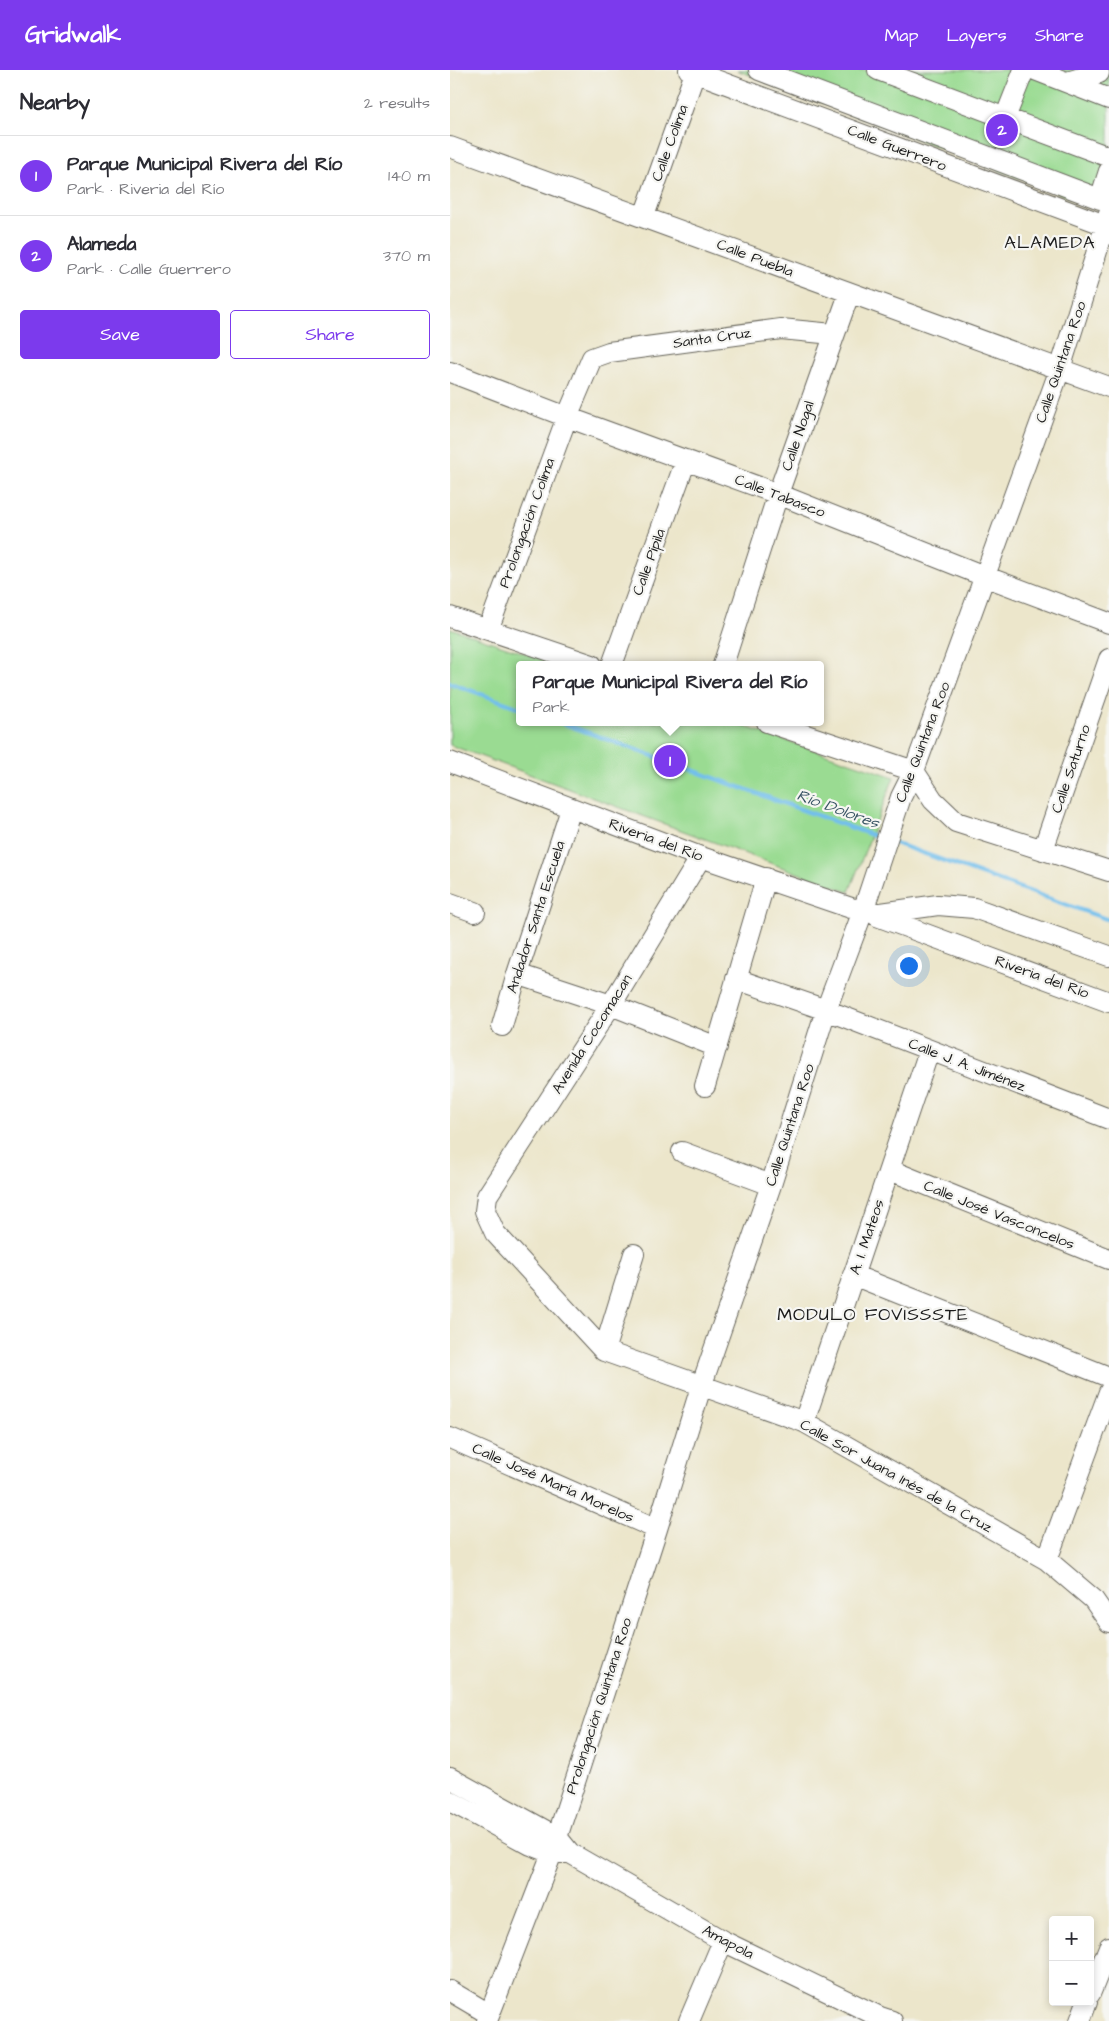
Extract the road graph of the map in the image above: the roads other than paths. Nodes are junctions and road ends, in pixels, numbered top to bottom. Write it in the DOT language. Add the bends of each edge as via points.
graph roads {
  1 [pos="758,70"];
  2 [pos="878,70"];
  3 [pos="1024,70"];
  4 [pos="1036,70"];
  5 [pos="693,71"];
  6 [pos="1101,74"];
  7 [pos="1067,82"];
  8 [pos="1109,99"];
  9 [pos="1006,118"];
  10 [pos="450,147"];
  11 [pos="1109,157"];
  12 [pos="1109,171"];
  13 [pos="644,216"];
  14 [pos="1107,219"];
  15 [pos="849,294"];
  16 [pos="833,334"];
  17 [pos="592,358"];
  18 [pos="1060,369"];
  19 [pos="451,376"];
  20 [pos="1109,387"];
  21 [pos="566,416"];
  22 [pos="686,460"];
  23 [pos="778,494"];
  24 [pos="984,576"];
  25 [pos="450,617"];
  26 [pos="1109,623"];
  27 [pos="488,630"];
  28 [pos="1109,659"];
  29 [pos="580,661"];
  30 [pos="613,661"];
  31 [pos="724,661"];
  32 [pos="779,726"];
  33 [pos="450,762"];
  34 [pos="914,771"];
  35 [pos="571,809"];
  36 [pos="1043,850"];
  37 [pos="701,857"];
  38 [pos="1109,872"];
  39 [pos="766,878"];
  40 [pos="450,903"];
  41 [pos="864,911"];
  42 [pos="475,912"];
  43 [pos="1109,956"];
  44 [pos="517,974"];
  45 [pos="736,979"];
  46 [pos="1109,1002"];
  47 [pos="610,1005"];
  48 [pos="826,1010"];
  49 [pos="502,1026"];
  50 [pos="717,1047"];
  51 [pos="929,1051"];
  52 [pos="705,1086"];
  53 [pos="1109,1119"];
  54 [pos="682,1152"];
  55 [pos="890,1170"];
  56 [pos="771,1185"];
  57 [pos="485,1211"];
  58 [pos="634,1254"];
  59 [pos="1109,1259"];
  60 [pos="853,1275"];
  61 [pos="604,1351"];
  62 [pos="1109,1377"];
  63 [pos="701,1386"];
  64 [pos="1109,1392"];
  65 [pos="804,1422"];
  66 [pos="450,1438"];
  67 [pos="657,1529"];
  68 [pos="1047,1560"];
  69 [pos="1109,1622"];
  70 [pos="450,1778"];
  71 [pos="450,1801"];
  72 [pos="559,1848"];
  73 [pos="723,1941"];
  74 [pos="1109,1947"];
  75 [pos="1094,1984"];
  76 [pos="450,1991"];
  77 [pos="1086,2006"];
  78 [pos="488,2017"];
  79 [pos="883,2020"];
  80 [pos="689,2021"];
  81 [pos="1080,2021"];
  1 -- 12 [label="street" via="1100,199"];
  2 -- 9 [label="street"];
  3 -- 9 [label="street"];
  4 -- 7 [label="street"];
  5 -- 13 [label="street, Calle Colima"];
  5 -- 14 [label="street, Calle Guerrero"];
  6 -- 7 [label="street"];
  7 -- 8 [label="street"];
  9 -- 11 [label="street"];
  10 -- 13 [label="street, Calle Puebla"];
  13 -- 15 [label="street, Calle Puebla"];
  14 -- 18 [label="street, Calle Quintana Roo"];
  15 -- 16 [label="street, Calle Nogal"];
  15 -- 18 [label="street, Calle Puebla"];
  16 -- 17 [label="street, Santa Cruz" via="781,329 609,352"];
  16 -- 23 [label="street, Calle Nogal"];
  17 -- 21 [label="street, Prolongación Colima"];
  18 -- 20 [label="street, Calle Puebla"];
  18 -- 24 [label="street, Calle Quintana Roo"];
  19 -- 21 [label="street, Calle Tabasco"];
  21 -- 22 [label="street, Calle Tabasco"];
  21 -- 27 [label="street, Prolongación Colima"];
  22 -- 23 [label="street, Calle Tabasco"];
  22 -- 30 [label="street, Calle Pípila"];
  23 -- 24 [label="street, Calle Tabasco"];
  23 -- 31 [label="street, Calle Nogal"];
  24 -- 26 [label="street, Calle Tabasco"];
  24 -- 34 [label="street, Calle Quintana Roo"];
  25 -- 27 [label="street"];
  27 -- 29 [label="street"];
  28 -- 36 [label="street, Calle Saturno"];
  32 -- 34 [label="street"];
  33 -- 35 [label="street, Riveria del Río"];
  34 -- 36 [label="street" via="933,800 956,822"];
  34 -- 41 [label="street, Calle Quintana Roo" via="901,797"];
  35 -- 37 [label="street, Riveria del Río"];
  35 -- 44 [label="street, Andador Santa Escuela"];
  36 -- 38 [label="street"];
  37 -- 39 [label="street, Riveria del Río"];
  37 -- 47 [label="street, Avenida Cocomacan"];
  39 -- 41 [label="street, Riveria del Río"];
  39 -- 45 [label="street"];
  40 -- 42 [label="street"];
  41 -- 43 [label="street, Riveria del Río" via="882,913 938,905 974,908"];
  41 -- 46 [label="street, Riveria del Río"];
  41 -- 48 [label="street, Calle Quintana Roo"];
  44 -- 47 [label="street"];
  44 -- 49 [label="street, Andador Santa Escuela"];
  45 -- 48 [label="street, Calle J. A. Jiménez"];
  45 -- 50 [label="street"];
  47 -- 50 [label="street"];
  47 -- 57 [label="street, Avenida Cocomacan" via="487,1196"];
  48 -- 51 [label="street, Calle J. A. Jiménez"];
  48 -- 56 [label="street, Calle Quintana Roo"];
  50 -- 52 [label="street"];
  51 -- 53 [label="street, Calle J. A. Jiménez"];
  51 -- 55 [label="street, A. I. Mateos"];
  54 -- 56 [label="street"];
  55 -- 59 [label="street, Calle José Vasconcelos"];
  55 -- 60 [label="street, A. I. Mateos"];
  56 -- 63 [label="street, Calle Quintana Roo"];
  57 -- 61 [label="street, Calle Sor Juana Inés de la Cruz" via="495,1233"];
  58 -- 61 [label="street"];
  60 -- 62 [label="street"];
  60 -- 65 [label="street, A. I. Mateos"];
  61 -- 63 [label="street, Calle Sor Juana Inés de la Cruz"];
  63 -- 65 [label="street, Calle Sor Juana Inés de la Cruz"];
  63 -- 67 [label="street, Prolongación Quintana Roo"];
  64 -- 68 [label="street"];
  65 -- 68 [label="street, Calle Sor Juana Inés de la Cruz"];
  66 -- 67 [label="street, Calle José María Morelos"];
  67 -- 72 [label="street, Prolongación Quintana Roo"];
  68 -- 69 [label="street, Calle Sor Juana Inés de la Cruz" via="1093,1599"];
  70 -- 72 [label="street"];
  71 -- 72 [label="street" via="531,1845"];
  72 -- 73 [label="street, Amapola"];
  72 -- 78 [label="street, Prolongación Quintana Roo"];
  73 -- 79 [label="street, Amapola"];
  73 -- 80 [label="street"];
  74 -- 75 [label="street"];
  76 -- 78 [label="street"];
  77 -- 81 [label="street"];
}
